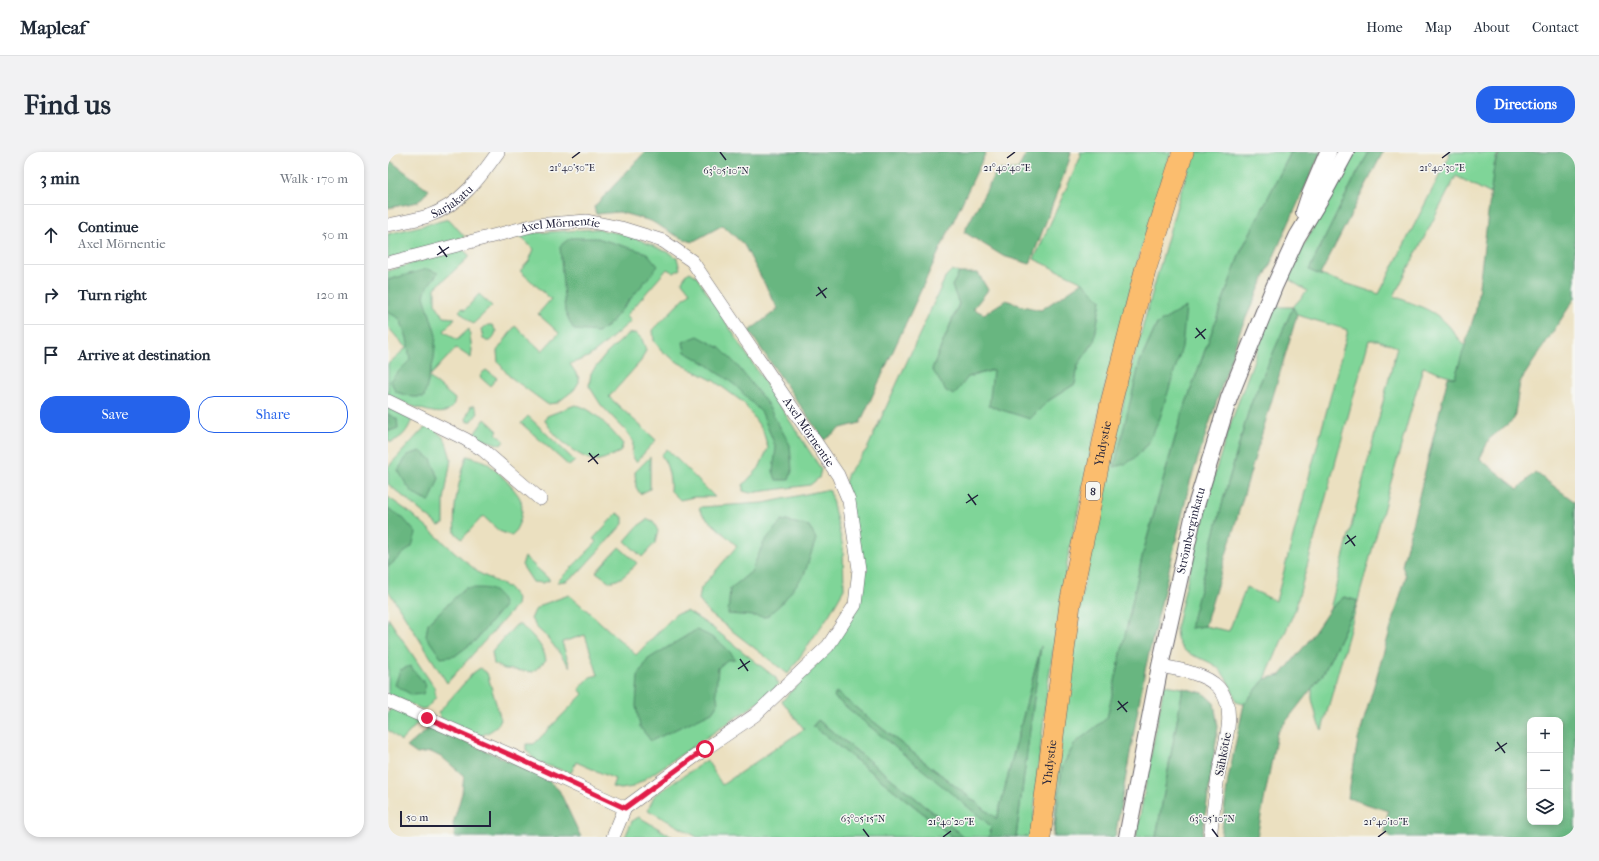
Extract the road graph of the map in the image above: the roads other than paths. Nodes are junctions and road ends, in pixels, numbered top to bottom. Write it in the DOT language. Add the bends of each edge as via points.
graph roads {
  1 [pos="498,152"];
  2 [pos="1183,152"];
  3 [pos="1328,152"];
  4 [pos="1346,152"];
  5 [pos="388,225"];
  6 [pos="1297,237"];
  7 [pos="388,264"];
  8 [pos="388,401"];
  9 [pos="540,499"];
  10 [pos="1160,666"];
  11 [pos="388,701"];
  12 [pos="625,808"];
  13 [pos="613,837"];
  14 [pos="1040,837"];
  15 [pos="1127,837"];
  16 [pos="1210,837"];
  1 -- 5 [label="street, Sarjakatu" via="481,176 457,201 428,216"];
  2 -- 14 [label="highway, Yhdystie / 8" via="1145,270 1110,410 1070,604"];
  3 -- 6 [label="street, Strömberginkatu" via="1309,197"];
  4 -- 6 [label="street, Strömberginkatu"];
  6 -- 10 [label="street, Strömberginkatu" via="1229,398 1195,509"];
  7 -- 12 [label="street, Axel Mörnentie" via="535,225 587,221 663,241 692,261 838,475 849,502 858,569 855,605 828,646 755,716"];
  8 -- 9 [label="street" via="483,450"];
  10 -- 15 [label="street, Strömberginkatu"];
  10 -- 16 [label="street, Sähkötie" via="1209,679 1220,688 1227,704 1228,730 1219,770"];
  11 -- 12 [label="street"];
  12 -- 13 [label="street"];
}
